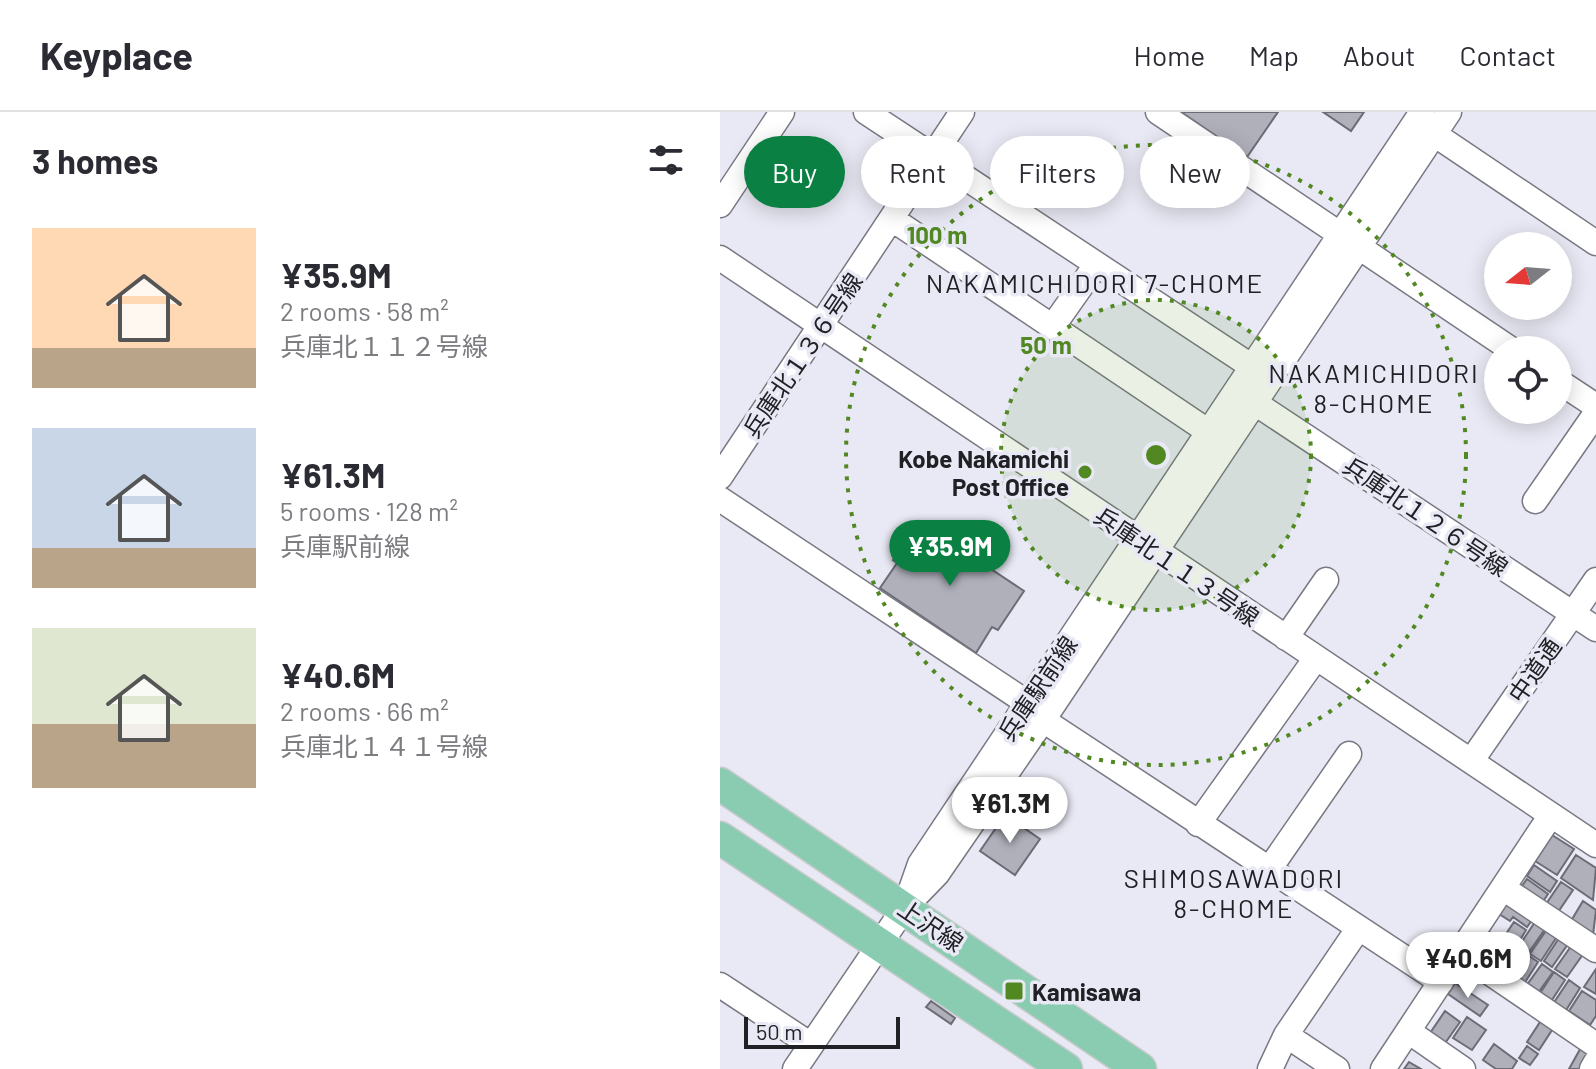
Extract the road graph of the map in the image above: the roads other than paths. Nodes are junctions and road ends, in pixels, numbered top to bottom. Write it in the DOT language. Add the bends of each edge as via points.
graph roads {
  1 [pos="782,112"];
  2 [pos="866,112"];
  3 [pos="962,112"];
  4 [pos="1158,112"];
  5 [pos="1422,112"];
  6 [pos="1449,112"];
  7 [pos="1434,134"];
  8 [pos="900,136"];
  9 [pos="946,136"];
  10 [pos="974,185"];
  11 [pos="720,205"];
  12 [pos="899,208"];
  13 [pos="892,219"];
  14 [pos="1348,241"];
  15 [pos="1596,243"];
  16 [pos="722,264"];
  17 [pos="1096,265"];
  18 [pos="822,326"];
  19 [pos="1053,326"];
  20 [pos="1491,336"];
  21 [pos="1251,366"];
  22 [pos="1572,390"];
  23 [pos="1255,403"];
  24 [pos="1596,406"];
  25 [pos="1596,413"];
  26 [pos="1209,432"];
  27 [pos="720,477"];
  28 [pos="720,499"];
  29 [pos="1535,501"];
  30 [pos="1147,546"];
  31 [pos="1326,580"];
  32 [pos="1596,580"];
  33 [pos="1573,614"];
  34 [pos="1596,629"];
  35 [pos="1286,638"];
  36 [pos="1316,658"];
  37 [pos="1026,702"];
  38 [pos="1043,720"];
  39 [pos="1349,754"];
  40 [pos="1472,760"];
  41 [pos="720,784"];
  42 [pos="1551,815"];
  43 [pos="1198,824"];
  44 [pos="720,838"];
  45 [pos="1596,845"];
  46 [pos="1268,871"];
  47 [pos="1503,888"];
  48 [pos="905,907"];
  49 [pos="1358,929"];
  50 [pos="880,944"];
  51 [pos="1596,950"];
  52 [pos="1461,953"];
  53 [pos="1441,982"];
  54 [pos="720,985"];
  55 [pos="1408,1031"];
  56 [pos="1286,1035"];
  57 [pos="1596,1045"];
  58 [pos="807,1060"];
  59 [pos="1596,1062"];
  60 [pos="1066,1069"];
  61 [pos="1140,1069"];
  62 [pos="1270,1069"];
  63 [pos="1337,1069"];
  64 [pos="1383,1069"];
  65 [pos="1463,1069"];
  66 [pos="1592,1069"];
  1 -- 11 [label="street"];
  2 -- 8 [label="street"];
  3 -- 9 [label="street, 兵庫北１３６号線"];
  4 -- 14 [label="street"];
  5 -- 14 [label="street, 兵庫駅前線"];
  6 -- 7 [label="street, 兵庫駅前線"];
  7 -- 14 [label="street, 兵庫駅前線"];
  7 -- 15 [label="street"];
  10 -- 17 [label="street"];
  12 -- 13 [label="street, 兵庫北１３６号線"];
  13 -- 18 [label="street, 兵庫北１３６号線"];
  13 -- 19 [label="street"];
  14 -- 20 [label="street"];
  14 -- 21 [label="street, 兵庫駅前線"];
  14 -- 23 [label="street, 兵庫駅前線"];
  16 -- 18 [label="street, 兵庫北１１３号線"];
  17 -- 19 [label="street"];
  17 -- 21 [label="street"];
  18 -- 27 [label="street, 兵庫北１３６号線"];
  18 -- 30 [label="street, 兵庫北１１３号線"];
  19 -- 26 [label="street"];
  21 -- 26 [label="street, 兵庫駅前線"];
  22 -- 24 [label="street"];
  23 -- 30 [label="street, 兵庫駅前線"];
  23 -- 33 [label="street, 兵庫北１２６号線"];
  25 -- 29 [label="street"];
  26 -- 30 [label="street, 兵庫駅前線"];
  28 -- 37 [label="street"];
  30 -- 35 [label="street, 兵庫北１１３号線"];
  30 -- 37 [label="street, 兵庫駅前線"];
  30 -- 38 [label="street, 兵庫駅前線"];
  31 -- 35 [label="street"];
  32 -- 33 [label="street, 中道通"];
  33 -- 34 [label="street, 兵庫北１２６号線"];
  33 -- 40 [label="street, 中道通"];
  35 -- 36 [label="street, 兵庫北１１３号線"];
  36 -- 40 [label="street, 兵庫北１１３号線"];
  36 -- 43 [label="street"];
  37 -- 48 [label="street, 兵庫駅前線" via="920,864"];
  38 -- 43 [label="street"];
  38 -- 48 [label="street, 兵庫駅前線" via="937,874"];
  39 -- 46 [label="street"];
  40 -- 42 [label="street, 兵庫北１１３号線"];
  41 -- 48 [label="main road, 上沢線"];
  42 -- 45 [label="street, 兵庫北１１３号線"];
  42 -- 47 [label="street"];
  43 -- 46 [label="street"];
  44 -- 50 [label="main road, 上沢線"];
  46 -- 49 [label="street"];
  47 -- 51 [label="street"];
  47 -- 52 [label="street"];
  48 -- 50 [label="street"];
  48 -- 61 [label="main road, 上沢線"];
  49 -- 53 [label="street"];
  49 -- 56 [label="street"];
  50 -- 58 [label="street"];
  50 -- 60 [label="main road, 上沢線"];
  52 -- 53 [label="street"];
  52 -- 57 [label="street"];
  53 -- 55 [label="street"];
  54 -- 58 [label="street"];
  55 -- 64 [label="street"];
  55 -- 65 [label="street"];
  56 -- 62 [label="street"];
  56 -- 63 [label="street"];
  59 -- 66 [label="street"];
}
